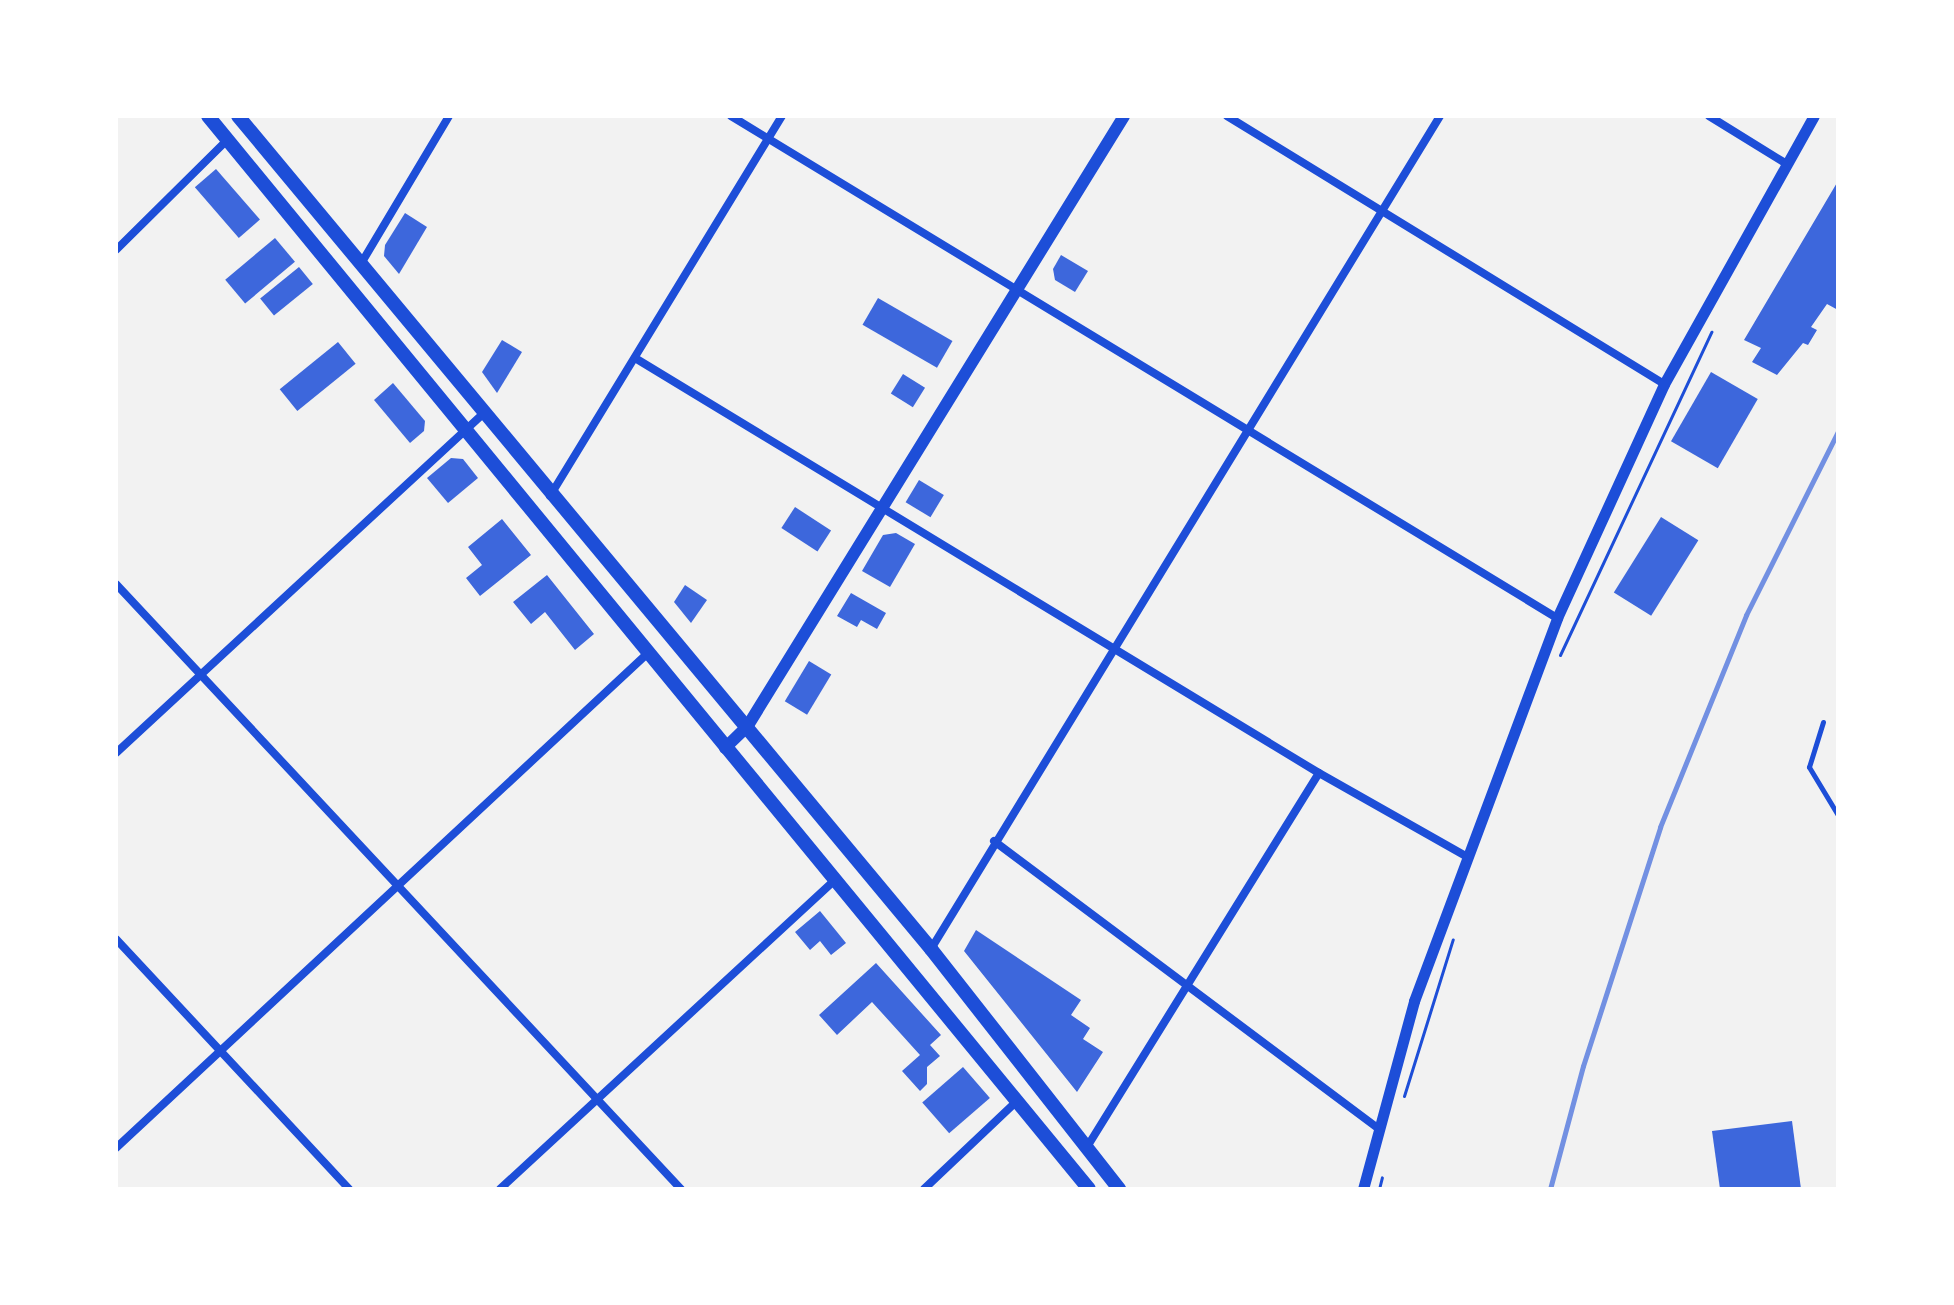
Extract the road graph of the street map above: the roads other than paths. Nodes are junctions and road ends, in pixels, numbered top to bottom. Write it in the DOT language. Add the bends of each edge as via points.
graph roads {
  1 [pos="208,116"];
  2 [pos="238,116"];
  3 [pos="449,116"];
  4 [pos="731,116"];
  5 [pos="782,116"];
  6 [pos="1124,116"];
  7 [pos="1227,116"];
  8 [pos="1440,116"];
  9 [pos="1709,116"];
  10 [pos="1814,116"];
  11 [pos="768,139"];
  12 [pos="227,140"];
  13 [pos="1785,163"];
  14 [pos="1381,211"];
  15 [pos="116,250"];
  16 [pos="362,262"];
  17 [pos="1017,293"];
  18 [pos="635,358"];
  19 [pos="1664,384"];
  20 [pos="484,413"];
  21 [pos="1245,428"];
  22 [pos="465,429"];
  23 [pos="550,496"];
  24 [pos="883,509"];
  25 [pos="116,584"];
  26 [pos="1557,618"];
  27 [pos="1112,645"];
  28 [pos="648,653"];
  29 [pos="202,674"];
  30 [pos="1823,722"];
  31 [pos="747,727"];
  32 [pos="725,748"];
  33 [pos="116,753"];
  34 [pos="1319,773"];
  35 [pos="1838,815"];
  36 [pos="994,841"];
  37 [pos="1464,855"];
  38 [pos="835,880"];
  39 [pos="396,889"];
  40 [pos="116,939"];
  41 [pos="931,949"];
  42 [pos="1190,986"];
  43 [pos="220,1050"];
  44 [pos="596,1097"];
  45 [pos="1016,1102"];
  46 [pos="1379,1129"];
  47 [pos="1087,1147"];
  48 [pos="116,1148"];
  49 [pos="349,1189"];
  50 [pos="500,1189"];
  51 [pos="681,1189"];
  52 [pos="924,1189"];
  53 [pos="1089,1189"];
  54 [pos="1119,1189"];
  55 [pos="1363,1189"];
  1 -- 12 [label="main road"];
  2 -- 16 [label="main road"];
  3 -- 16 [label="street"];
  4 -- 11 [label="street"];
  5 -- 11 [label="street"];
  6 -- 17 [label="main road"];
  7 -- 14 [label="street"];
  8 -- 14 [label="street"];
  9 -- 13 [label="street"];
  10 -- 13 [label="street"];
  11 -- 17 [label="street"];
  11 -- 18 [label="street"];
  12 -- 15 [label="street"];
  12 -- 22 [label="main road"];
  13 -- 19 [label="street"];
  14 -- 19 [label="street"];
  14 -- 21 [label="street"];
  16 -- 20 [label="main road"];
  17 -- 21 [label="street"];
  17 -- 24 [label="main road"];
  18 -- 23 [label="street"];
  18 -- 24 [label="street"];
  19 -- 26 [label="street"];
  20 -- 22 [label="street"];
  20 -- 23 [label="main road"];
  21 -- 26 [label="street"];
  21 -- 27 [label="street"];
  22 -- 28 [label="main road"];
  22 -- 29 [label="street"];
  23 -- 31 [label="main road"];
  24 -- 27 [label="street"];
  24 -- 31 [label="main road"];
  25 -- 29 [label="street"];
  26 -- 37 [label="street"];
  27 -- 34 [label="street"];
  27 -- 36 [label="street"];
  28 -- 32 [label="main road"];
  28 -- 39 [label="street"];
  29 -- 33 [label="street"];
  29 -- 39 [label="street"];
  30 -- 35 [label="lane" via="1809,767"];
  31 -- 32 [label="main road"];
  31 -- 41 [label="main road"];
  32 -- 38 [label="main road"];
  34 -- 37 [label="street"];
  34 -- 42 [label="street"];
  36 -- 41 [label="street"];
  36 -- 42 [label="street"];
  37 -- 46 [label="street" via="1414,1001"];
  38 -- 44 [label="street"];
  38 -- 45 [label="main road"];
  39 -- 43 [label="street"];
  39 -- 44 [label="street"];
  40 -- 43 [label="street"];
  41 -- 47 [label="main road"];
  42 -- 46 [label="street"];
  42 -- 47 [label="street"];
  43 -- 48 [label="street"];
  43 -- 49 [label="street"];
  44 -- 50 [label="street"];
  44 -- 51 [label="street"];
  45 -- 52 [label="street"];
  45 -- 53 [label="main road"];
  46 -- 55 [label="street"];
  47 -- 54 [label="main road"];
}
